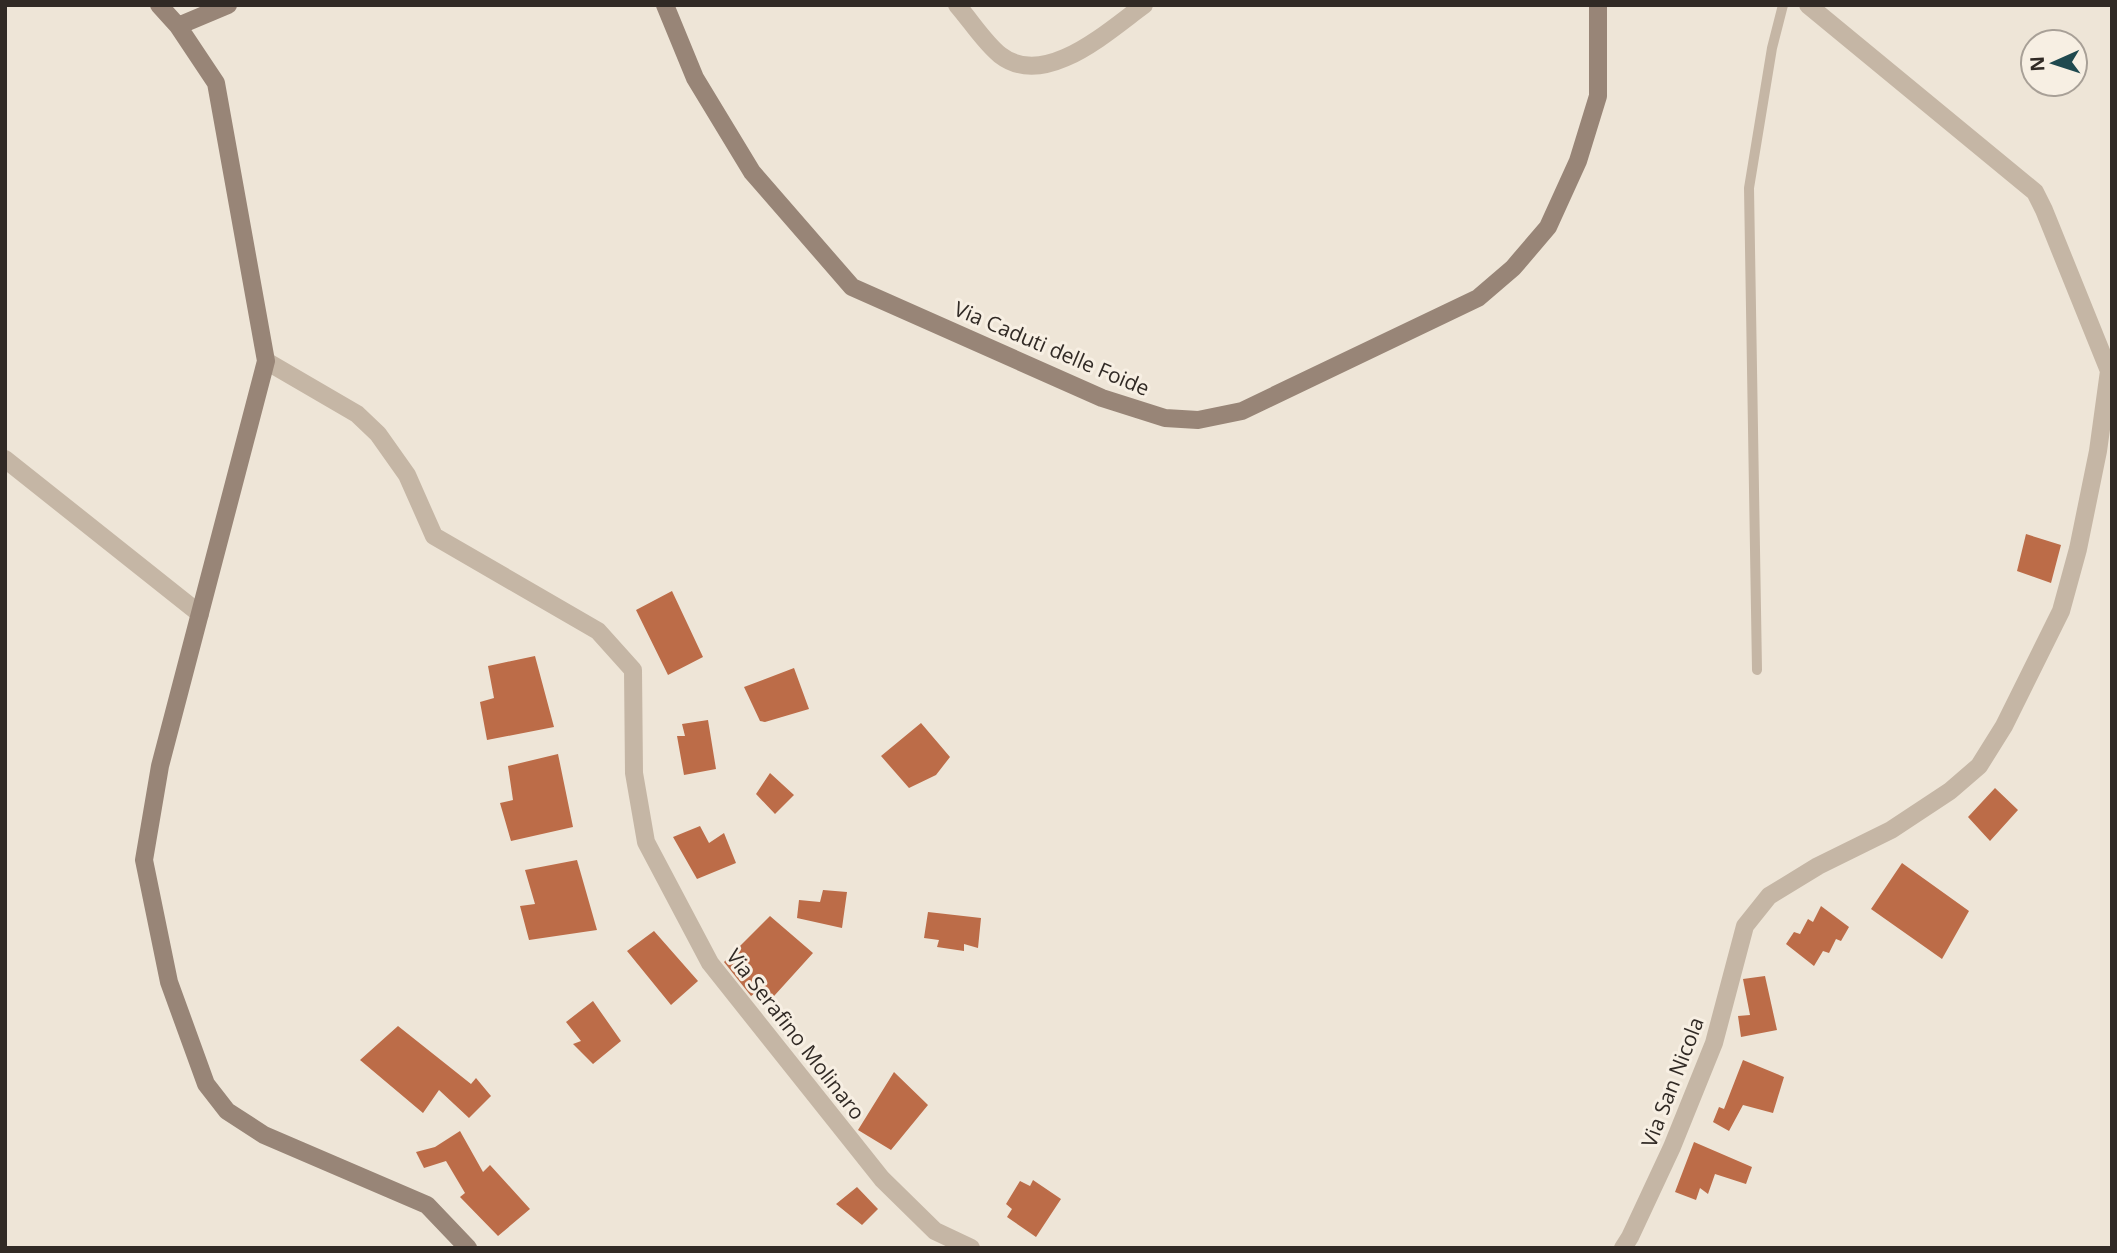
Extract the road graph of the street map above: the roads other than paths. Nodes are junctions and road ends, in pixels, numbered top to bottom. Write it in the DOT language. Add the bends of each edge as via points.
graph roads {
  1 [pos="159,5"];
  2 [pos="228,5"];
  3 [pos="665,5"];
  4 [pos="957,5"];
  5 [pos="1144,5"];
  6 [pos="1598,5"];
  7 [pos="1783,5"];
  8 [pos="1808,5"];
  9 [pos="178,26"];
  10 [pos="266,361"];
  11 [pos="2110,367"];
  12 [pos="5,458"];
  13 [pos="200,614"];
  14 [pos="1757,670"];
  15 [pos="468,1248"];
  16 [pos="971,1248"];
  17 [pos="1623,1248"];
  1 -- 9 [label="street"];
  2 -- 9 [label="street"];
  3 -- 6 [label="street, Via Caduti delle Foide" via="695,78 752,172 852,287 1102,398 1165,418 1198,419 1242,411 1466,304 1513,268 1548,227 1578,161 1598,96"];
  4 -- 5 [label="street" via="999,54 1017,65 1042,65 1072,56"];
  7 -- 14 [label="lane" via="1749,188"];
  8 -- 11 [label="street" via="2035,192"];
  9 -- 10 [label="street" via="216,83"];
  10 -- 13 [label="street"];
  10 -- 16 [label="street, Via Serafino Molinaro" via="357,414 378,434 407,475 434,536 597,631 633,670 634,773 646,842 710,964 882,1179 935,1231"];
  11 -- 17 [label="street, Via San Nicola" via="2098,451 2061,611 2004,726 1979,766 1950,791 1891,830 1769,896 1745,926 1714,1043 1672,1147"];
  12 -- 13 [label="street"];
  13 -- 15 [label="street" via="160,766 144,860 169,982 206,1084 228,1111 264,1135 427,1205"];
}
